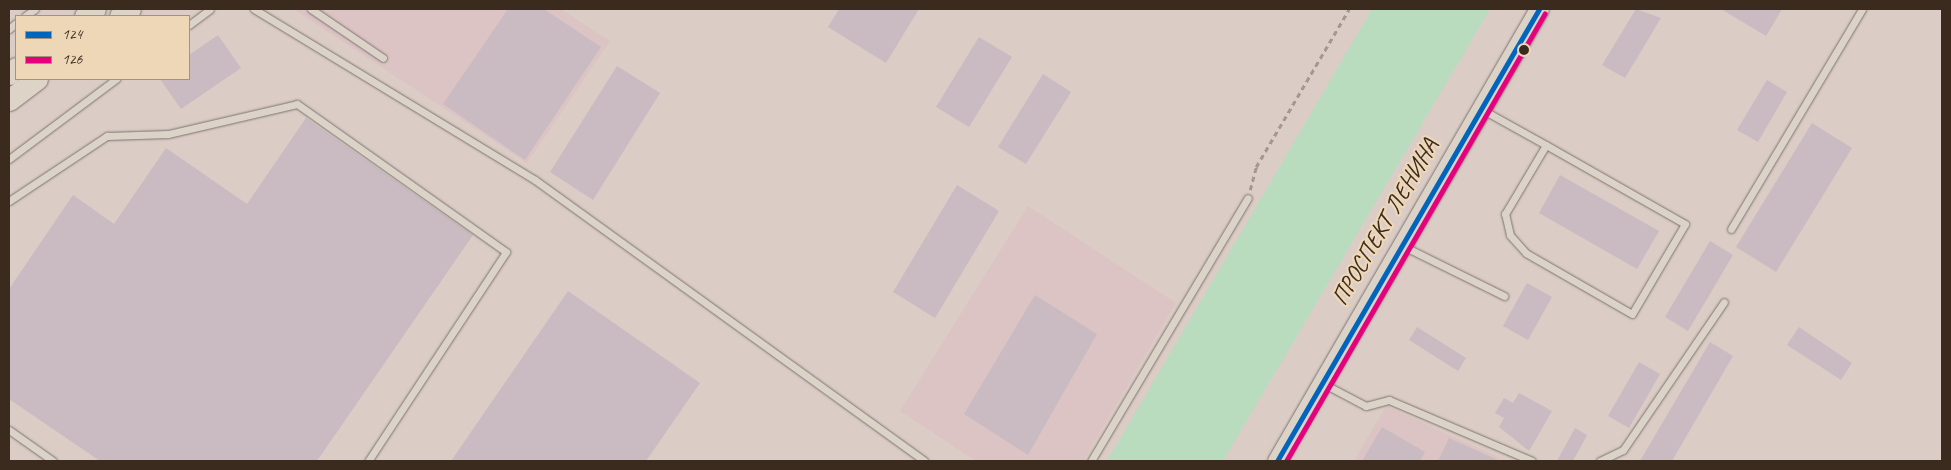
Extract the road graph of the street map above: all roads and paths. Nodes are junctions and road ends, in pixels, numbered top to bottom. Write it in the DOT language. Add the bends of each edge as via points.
graph roads {
  1 [pos="210,9"];
  2 [pos="254,9"];
  3 [pos="311,9"];
  4 [pos="1349,9"];
  5 [pos="1526,9"];
  6 [pos="1539,9"];
  7 [pos="1862,9"];
  8 [pos="190,24"];
  9 [pos="383,58"];
  10 [pos="36,80"];
  11 [pos="115,80"];
  12 [pos="9,100"];
  13 [pos="1480,108"];
  14 [pos="1546,145"];
  15 [pos="9,159"];
  16 [pos="1248,198"];
  17 [pos="9,201"];
  18 [pos="1731,229"];
  19 [pos="1401,244"];
  20 [pos="1504,296"];
  21 [pos="1724,302"];
  22 [pos="1321,382"];
  23 [pos="9,430"];
  24 [pos="53,461"];
  25 [pos="368,461"];
  26 [pos="924,461"];
  27 [pos="1091,461"];
  28 [pos="1264,461"];
  29 [pos="1277,461"];
  30 [pos="1532,461"];
  31 [pos="1600,461"];
  1 -- 8 [label="lane"];
  2 -- 26 [label="lane" via="535,180"];
  3 -- 9 [label="lane"];
  4 -- 16 [label="path" via="1256,167"];
  5 -- 28 [label="main road, ПРОСПЕКТ ЛЕНИНА"];
  6 -- 13 [label="main road, ПРОСПЕКТ ЛЕНИНА"];
  7 -- 18 [label="lane"];
  10 -- 12 [label="main road"];
  11 -- 15 [label="lane"];
  13 -- 14 [label="lane"];
  13 -- 19 [label="main road, ПРОСПЕКТ ЛЕНИНА"];
  14 -- 14 [label="lane" via="1685,224 1632,314 1526,253 1510,236 1505,214"];
  16 -- 27 [label="lane"];
  17 -- 25 [label="lane" via="107,136 168,134 297,104 506,252"];
  19 -- 20 [label="lane"];
  19 -- 22 [label="main road, ПРОСПЕКТ ЛЕНИНА"];
  21 -- 31 [label="lane" via="1623,450"];
  22 -- 29 [label="main road, ПРОСПЕКТ ЛЕНИНА"];
  22 -- 30 [label="lane" via="1366,406 1389,400"];
  23 -- 24 [label="lane"];
}
